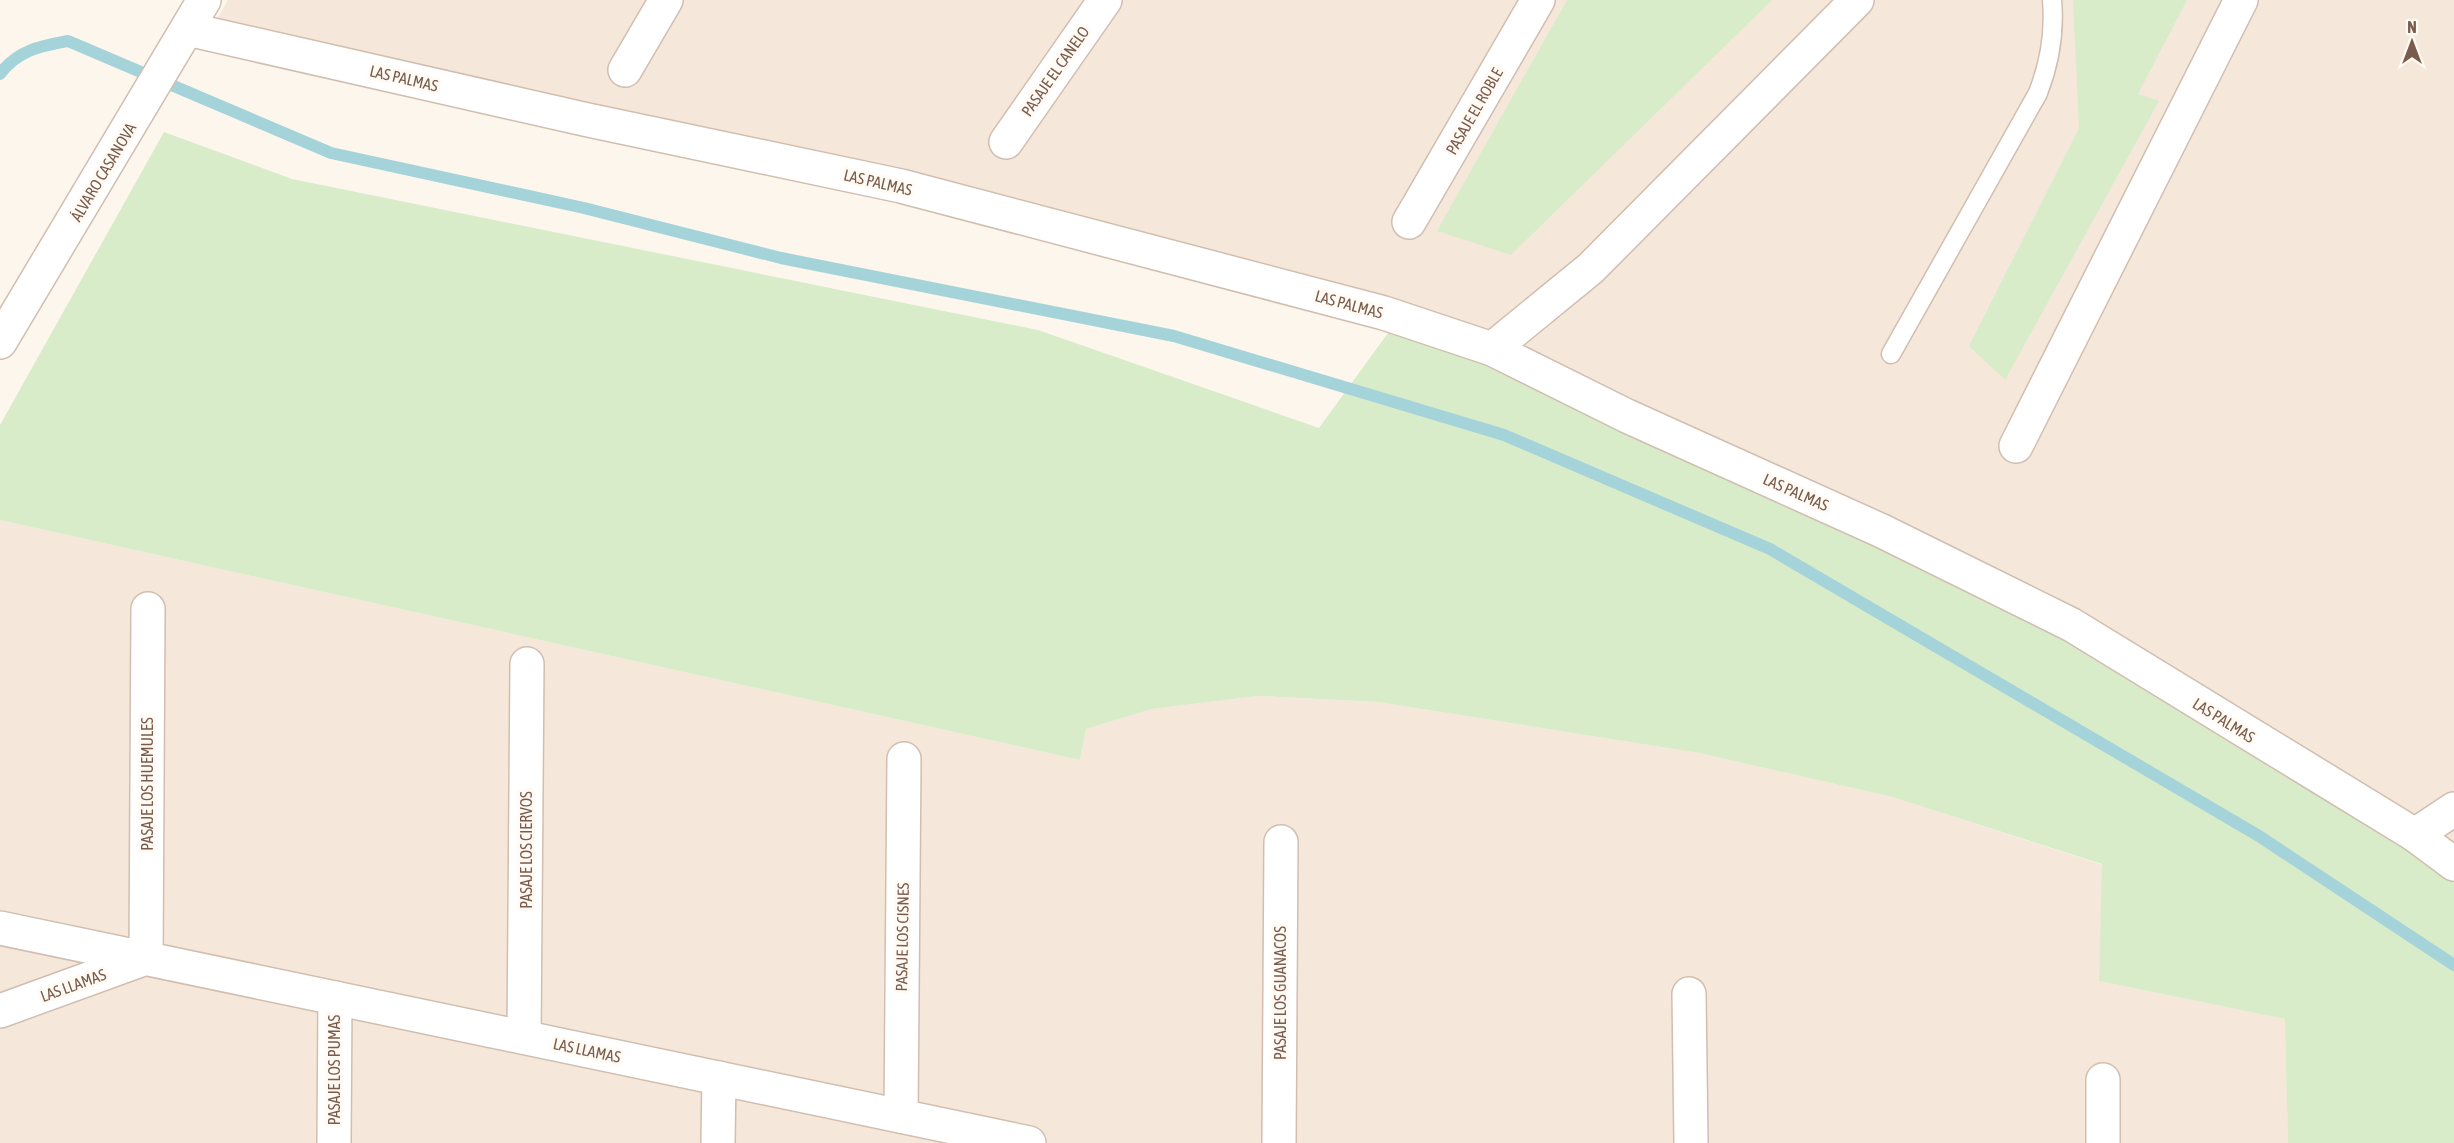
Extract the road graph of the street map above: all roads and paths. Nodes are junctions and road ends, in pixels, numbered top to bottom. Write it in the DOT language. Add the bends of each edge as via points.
graph roads {
  1 [pos="204,0"];
  2 [pos="666,0"];
  3 [pos="1105,0"];
  4 [pos="1538,0"];
  5 [pos="1857,0"];
  6 [pos="2052,0"];
  7 [pos="2241,0"];
  8 [pos="187,29"];
  9 [pos="625,70"];
  10 [pos="1006,142"];
  11 [pos="1409,222"];
  12 [pos="0,342"];
  13 [pos="1492,349"];
  14 [pos="1891,354"];
  15 [pos="2016,446"];
  16 [pos="148,609"];
  17 [pos="527,664"];
  18 [pos="904,759"];
  19 [pos="2454,809"];
  20 [pos="2415,835"];
  21 [pos="1281,842"];
  22 [pos="2454,864"];
  23 [pos="0,928"];
  24 [pos="146,958"];
  25 [pos="1689,994"];
  26 [pos="334,998"];
  27 [pos="0,1011"];
  28 [pos="524,1037"];
  29 [pos="719,1078"];
  30 [pos="2103,1080"];
  31 [pos="901,1116"];
  32 [pos="334,1143"];
  33 [pos="718,1143"];
  34 [pos="1029,1143"];
  35 [pos="1279,1143"];
  36 [pos="1691,1143"];
  37 [pos="2103,1143"];
  1 -- 8 [label="street, ÁLVARO CASANOVA"];
  2 -- 9 [label="street"];
  3 -- 10 [label="street, PASAJE EL CANELO"];
  4 -- 11 [label="street, PASAJE EL ROBLE"];
  5 -- 13 [label="street" via="1592,268"];
  6 -- 14 [label="lane" via="2052,43 2038,93"];
  7 -- 15 [label="street"];
  8 -- 12 [label="street, ÁLVARO CASANOVA"];
  8 -- 13 [label="street, LAS PALMAS" via="901,186 1384,313"];
  13 -- 20 [label="street, LAS PALMAS" via="1627,416 1882,531 2072,625"];
  16 -- 24 [label="street, PASAJE LOS HUEMULES"];
  17 -- 28 [label="street, PASAJE LOS CIERVOS"];
  18 -- 31 [label="street, PASAJE LOS CISNES"];
  19 -- 20 [label="street"];
  20 -- 22 [label="street, LAS PALMAS"];
  21 -- 35 [label="street, PASAJE LOS GUANACOS"];
  23 -- 24 [label="street, LAS LLAMAS"];
  24 -- 26 [label="street, LAS LLAMAS"];
  24 -- 27 [label="street, LAS LLAMAS"];
  25 -- 36 [label="street"];
  26 -- 28 [label="street, LAS LLAMAS"];
  26 -- 32 [label="street, PASAJE LOS PUMAS"];
  28 -- 29 [label="street, LAS LLAMAS"];
  29 -- 31 [label="street, LAS LLAMAS"];
  29 -- 33 [label="street"];
  30 -- 37 [label="street"];
  31 -- 34 [label="street, LAS LLAMAS"];
}
